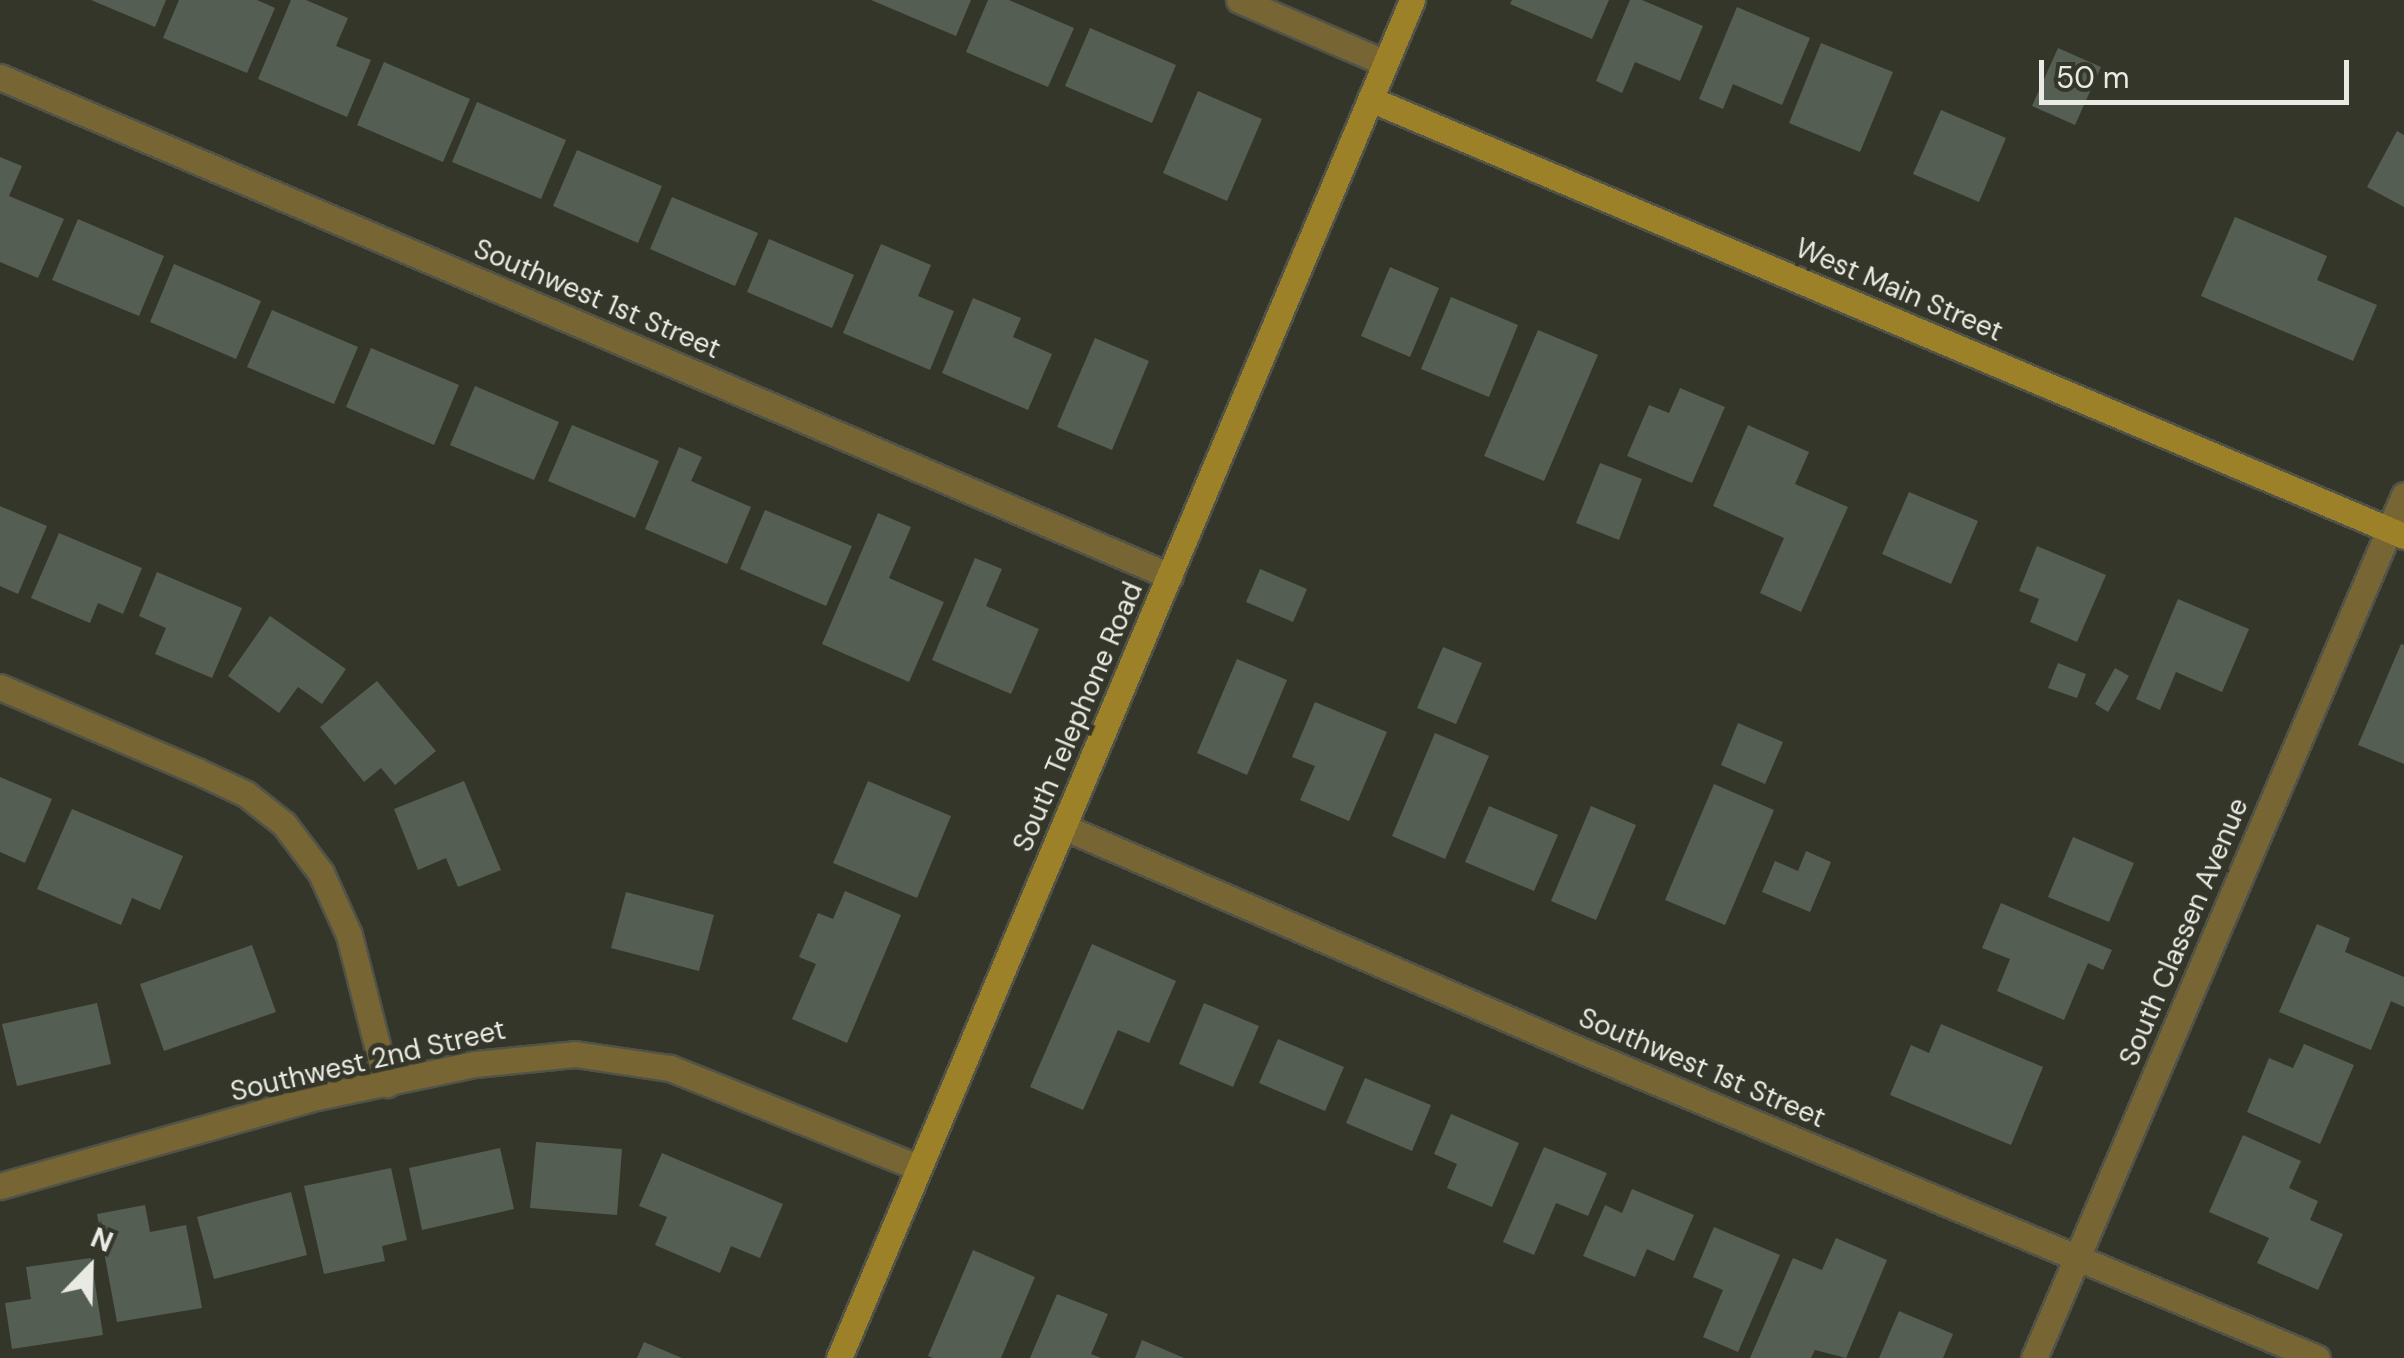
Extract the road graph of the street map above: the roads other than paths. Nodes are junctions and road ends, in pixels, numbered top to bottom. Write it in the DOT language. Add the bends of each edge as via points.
graph roads {
  1 [pos="1239,0"];
  2 [pos="1412,0"];
  3 [pos="1385,63"];
  4 [pos="0,76"];
  5 [pos="1370,99"];
  6 [pos="2404,496"];
  7 [pos="2397,533"];
  8 [pos="1170,576"];
  9 [pos="0,687"];
  10 [pos="1066,828"];
  11 [pos="387,1084"];
  12 [pos="918,1166"];
  13 [pos="0,1186"];
  14 [pos="2077,1255"];
  15 [pos="839,1358"];
  16 [pos="2034,1358"];
  17 [pos="2317,1358"];
  1 -- 3 [label="street"];
  2 -- 3 [label="street, South Telephone Road"];
  3 -- 5 [label="street, South Telephone Road"];
  4 -- 8 [label="street, Southwest 1st Street"];
  5 -- 7 [label="street, West Main Street"];
  5 -- 8 [label="street, South Telephone Road"];
  6 -- 7 [label="street, South Classen Avenue"];
  7 -- 14 [label="street, South Classen Avenue"];
  8 -- 10 [label="street, South Telephone Road"];
  9 -- 11 [label="street" via="230,786 284,824 321,873 349,935"];
  10 -- 12 [label="street, South Telephone Road"];
  10 -- 14 [label="street, Southwest 1st Street"];
  11 -- 12 [label="street, Southwest 2nd Street" via="524,1056 621,1058 734,1091"];
  11 -- 13 [label="street, Southwest 2nd Street"];
  12 -- 15 [label="street, South Telephone Road"];
  14 -- 16 [label="street, South Classen Avenue"];
  14 -- 17 [label="street, Southwest 1st Street"];
}
